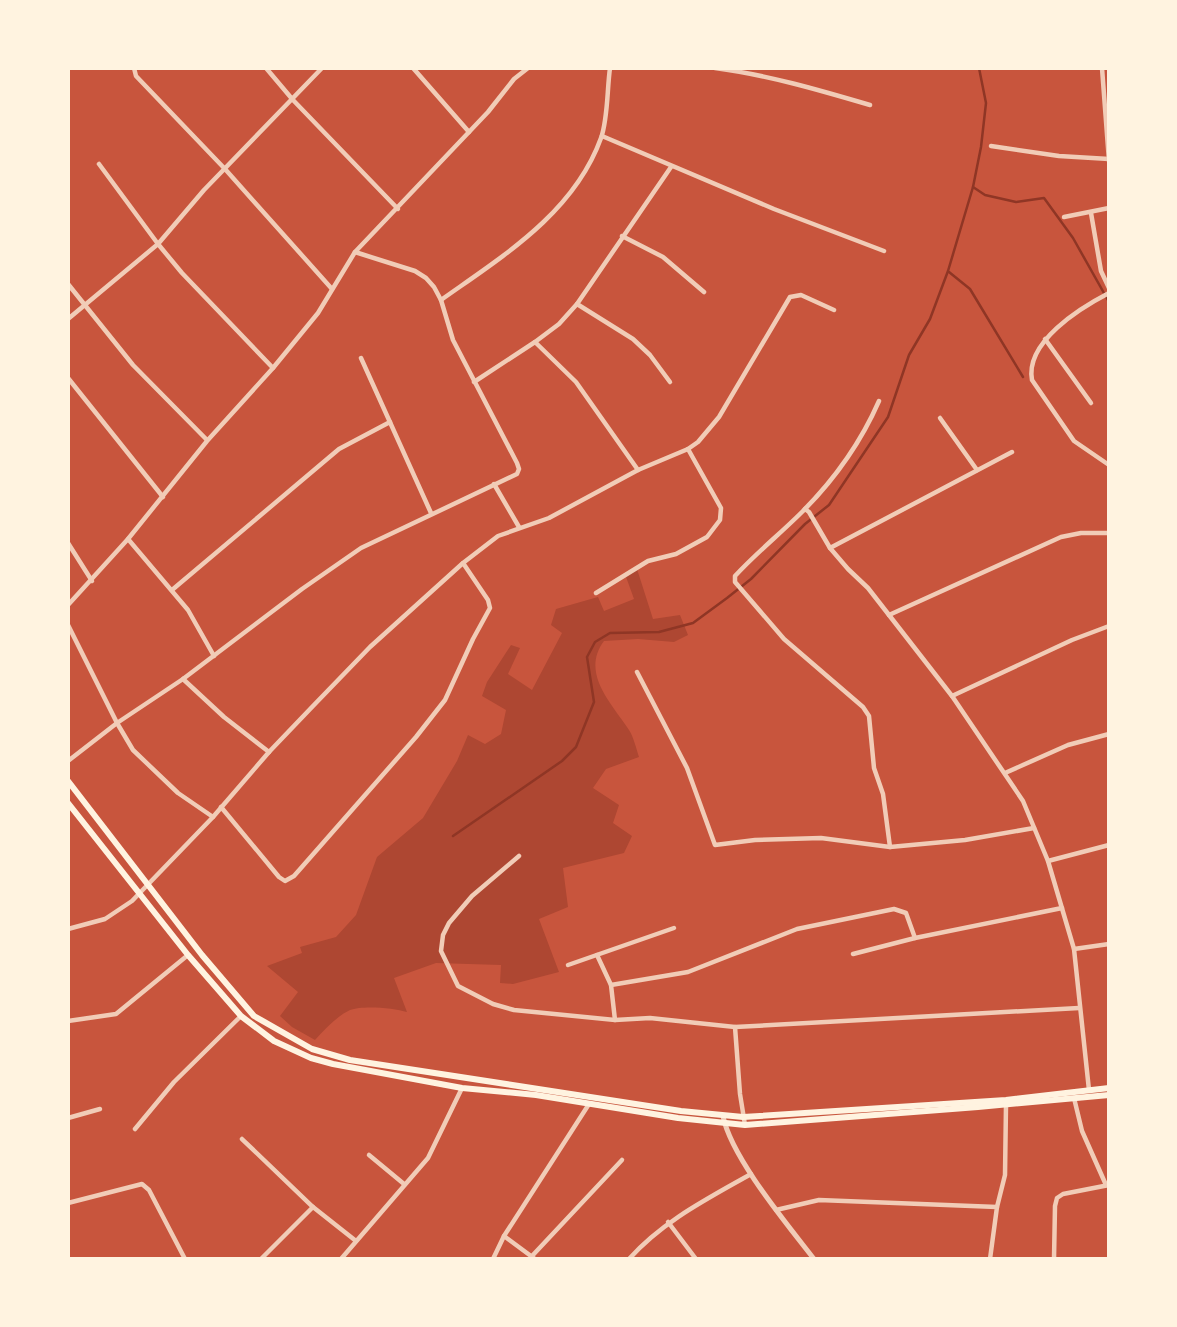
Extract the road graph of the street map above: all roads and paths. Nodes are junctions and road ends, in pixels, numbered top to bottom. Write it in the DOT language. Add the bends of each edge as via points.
graph roads {
  1 [pos="134,68"];
  2 [pos="266,68"];
  3 [pos="322,68"];
  4 [pos="413,68"];
  5 [pos="528,68"];
  6 [pos="610,68"];
  7 [pos="715,68"];
  8 [pos="1102,68"];
  9 [pos="743,70"];
  10 [pos="293,100"];
  11 [pos="870,105"];
  12 [pos="469,132"];
  13 [pos="602,136"];
  14 [pos="991,146"];
  15 [pos="1109,160"];
  16 [pos="99,164"];
  17 [pos="671,166"];
  18 [pos="225,169"];
  19 [pos="1109,208"];
  20 [pos="398,209"];
  21 [pos="1091,213"];
  22 [pos="1063,217"];
  23 [pos="622,236"];
  24 [pos="158,244"];
  25 [pos="884,251"];
  26 [pos="355,252"];
  27 [pos="68,284"];
  28 [pos="332,289"];
  29 [pos="704,292"];
  30 [pos="1108,292"];
  31 [pos="441,300"];
  32 [pos="577,304"];
  33 [pos="86,306"];
  34 [pos="834,310"];
  35 [pos="68,319"];
  36 [pos="1044,339"];
  37 [pos="535,341"];
  38 [pos="361,358"];
  39 [pos="273,368"];
  40 [pos="68,378"];
  41 [pos="474,382"];
  42 [pos="670,382"];
  43 [pos="879,401"];
  44 [pos="1091,403"];
  45 [pos="940,418"];
  46 [pos="390,422"];
  47 [pos="207,441"];
  48 [pos="688,449"];
  49 [pos="1012,452"];
  50 [pos="1109,465"];
  51 [pos="638,470"];
  52 [pos="977,470"];
  53 [pos="494,484"];
  54 [pos="163,497"];
  55 [pos="807,511"];
  56 [pos="430,513"];
  57 [pos="519,527"];
  58 [pos="1109,533"];
  59 [pos="128,539"];
  60 [pos="68,544"];
  61 [pos="830,548"];
  62 [pos="463,563"];
  63 [pos="92,581"];
  64 [pos="172,590"];
  65 [pos="596,593"];
  66 [pos="68,605"];
  67 [pos="889,615"];
  68 [pos="68,625"];
  69 [pos="1109,626"];
  70 [pos="214,656"];
  71 [pos="637,672"];
  72 [pos="183,679"];
  73 [pos="952,696"];
  74 [pos="117,723"];
  75 [pos="1109,734"];
  76 [pos="269,752"];
  77 [pos="68,761"];
  78 [pos="1005,773"];
  79 [pos="68,781"];
  80 [pos="68,803"];
  81 [pos="221,807"];
  82 [pos="213,817"];
  83 [pos="1034,828"];
  84 [pos="1109,845"];
  85 [pos="890,847"];
  86 [pos="519,856"];
  87 [pos="1048,861"];
  88 [pos="146,885"];
  89 [pos="139,892"];
  90 [pos="1062,908"];
  91 [pos="674,928"];
  92 [pos="68,929"];
  93 [pos="915,938"];
  94 [pos="1109,944"];
  95 [pos="1074,950"];
  96 [pos="853,954"];
  97 [pos="188,955"];
  98 [pos="597,955"];
  99 [pos="568,965"];
  100 [pos="611,985"];
  101 [pos="1079,1008"];
  102 [pos="241,1016"];
  103 [pos="615,1020"];
  104 [pos="68,1021"];
  105 [pos="735,1027"];
  106 [pos="462,1088"];
  107 [pos="1109,1088"];
  108 [pos="1090,1093"];
  109 [pos="1109,1095"];
  110 [pos="1074,1098"];
  111 [pos="589,1104"];
  112 [pos="1006,1105"];
  113 [pos="100,1109"];
  114 [pos="723,1116"];
  115 [pos="68,1118"];
  116 [pos="744,1121"];
  117 [pos="724,1124"];
  118 [pos="135,1129"];
  119 [pos="242,1139"];
  120 [pos="369,1155"];
  121 [pos="622,1160"];
  122 [pos="752,1173"];
  123 [pos="404,1184"];
  124 [pos="1107,1185"];
  125 [pos="68,1203"];
  126 [pos="313,1207"];
  127 [pos="997,1207"];
  128 [pos="776,1210"];
  129 [pos="668,1222"];
  130 [pos="504,1236"];
  131 [pos="356,1241"];
  132 [pos="533,1258"];
  133 [pos="184,1259"];
  134 [pos="261,1259"];
  135 [pos="341,1259"];
  136 [pos="493,1259"];
  137 [pos="629,1259"];
  138 [pos="696,1259"];
  139 [pos="814,1259"];
  140 [pos="990,1259"];
  141 [pos="1054,1259"];
  1 -- 18 [label="street" via="136,76"];
  2 -- 10 [label="street"];
  3 -- 10 [label="street"];
  4 -- 12 [label="street"];
  5 -- 12 [label="street" via="513,79"];
  6 -- 13 [label="street"];
  7 -- 9 [label="street"];
  8 -- 15 [label="street"];
  9 -- 11 [label="street"];
  10 -- 18 [label="street"];
  10 -- 20 [label="street"];
  12 -- 20 [label="street"];
  13 -- 17 [label="street"];
  13 -- 31 [label="street" via="577,185 532,234"];
  14 -- 15 [label="street"];
  16 -- 24 [label="street"];
  17 -- 23 [label="street"];
  17 -- 25 [label="street"];
  18 -- 24 [label="street"];
  18 -- 28 [label="street"];
  19 -- 21 [label="street"];
  20 -- 26 [label="street"];
  21 -- 22 [label="street"];
  21 -- 30 [label="street"];
  23 -- 29 [label="street" via="663,257"];
  23 -- 32 [label="street"];
  24 -- 33 [label="street"];
  24 -- 39 [label="street"];
  26 -- 28 [label="street"];
  26 -- 31 [label="street" via="415,271 426,278"];
  27 -- 33 [label="street"];
  28 -- 39 [label="street"];
  30 -- 36 [label="street"];
  31 -- 41 [label="street" via="453,341"];
  32 -- 37 [label="street"];
  32 -- 42 [label="street" via="633,338"];
  33 -- 35 [label="street"];
  33 -- 47 [label="street" via="133,365"];
  34 -- 48 [label="street" via="790,297 719,417"];
  36 -- 44 [label="street"];
  36 -- 50 [label="street" via="1030,372 1032,380 1074,441"];
  37 -- 41 [label="street"];
  37 -- 51 [label="street" via="576,382"];
  38 -- 46 [label="street"];
  39 -- 47 [label="street"];
  40 -- 54 [label="street"];
  41 -- 53 [label="street" via="519,469"];
  43 -- 55 [label="street" via="851,453"];
  45 -- 52 [label="street"];
  46 -- 56 [label="street"];
  46 -- 64 [label="street" via="330,456"];
  47 -- 54 [label="street"];
  48 -- 51 [label="street"];
  48 -- 65 [label="street" via="721,508 720,520 706,537 676,554 649,561"];
  49 -- 52 [label="street"];
  51 -- 57 [label="street" via="549,518"];
  52 -- 61 [label="street"];
  53 -- 56 [label="street"];
  53 -- 57 [label="street"];
  54 -- 59 [label="street"];
  55 -- 61 [label="street"];
  55 -- 85 [label="street" via="735,576 738,586 784,639 869,716"];
  56 -- 70 [label="street" via="361,548"];
  57 -- 62 [label="street" via="498,536"];
  58 -- 67 [label="street" via="1060,537"];
  59 -- 63 [label="street"];
  59 -- 64 [label="street"];
  60 -- 63 [label="street"];
  61 -- 67 [label="street"];
  62 -- 76 [label="street" via="370,648"];
  62 -- 81 [label="street" via="491,605 449,694 294,876 285,881 279,877"];
  63 -- 66 [label="street"];
  64 -- 70 [label="street" via="198,624"];
  67 -- 73 [label="street"];
  68 -- 74 [label="street"];
  69 -- 73 [label="street"];
  70 -- 72 [label="street"];
  71 -- 85 [label="street" via="687,768 715,845 821,838"];
  72 -- 74 [label="street"];
  72 -- 76 [label="street"];
  73 -- 78 [label="street"];
  74 -- 77 [label="street"];
  74 -- 82 [label="street" via="133,750 154,772"];
  75 -- 78 [label="street" via="1068,745"];
  76 -- 81 [label="street"];
  78 -- 83 [label="street"];
  79 -- 88 [label="main road"];
  80 -- 89 [label="main road"];
  81 -- 82 [label="street"];
  82 -- 88 [label="street"];
  83 -- 85 [label="street"];
  83 -- 87 [label="street"];
  84 -- 87 [label="street"];
  86 -- 103 [label="street" via="472,895 443,935 441,951 458,986 513,1010"];
  87 -- 90 [label="street"];
  88 -- 89 [label="street"];
  88 -- 114 [label="main road" via="254,1016 312,1049 350,1060"];
  89 -- 92 [label="street" via="106,919"];
  89 -- 97 [label="main road"];
  90 -- 93 [label="street"];
  90 -- 95 [label="street"];
  91 -- 98 [label="street"];
  93 -- 96 [label="street"];
  93 -- 100 [label="street" via="906,913 894,909 797,929 688,972"];
  94 -- 95 [label="street"];
  95 -- 101 [label="street"];
  97 -- 102 [label="main road"];
  97 -- 104 [label="street" via="116,1014"];
  98 -- 99 [label="street"];
  98 -- 100 [label="street"];
  100 -- 103 [label="street"];
  101 -- 105 [label="street"];
  101 -- 108 [label="street"];
  102 -- 106 [label="main road" via="274,1041 311,1058"];
  102 -- 118 [label="street" via="174,1082"];
  103 -- 105 [label="street" via="650,1018"];
  105 -- 116 [label="street"];
  106 -- 111 [label="main road"];
  106 -- 123 [label="street" via="428,1158"];
  107 -- 108 [label="main road"];
  108 -- 109 [label="main road"];
  108 -- 110 [label="main road"];
  108 -- 116 [label="main road"];
  110 -- 112 [label="main road"];
  110 -- 124 [label="street" via="1090,1155"];
  111 -- 117 [label="main road"];
  111 -- 130 [label="street"];
  112 -- 116 [label="main road"];
  112 -- 127 [label="street" via="1005,1175"];
  113 -- 115 [label="street"];
  114 -- 116 [label="main road"];
  114 -- 117 [label="street"];
  116 -- 117 [label="main road"];
  117 -- 122 [label="street"];
  119 -- 126 [label="street"];
  120 -- 123 [label="street"];
  121 -- 132 [label="street"];
  122 -- 128 [label="street"];
  122 -- 129 [label="street"];
  123 -- 131 [label="street"];
  124 -- 141 [label="street" via="1057,1198"];
  125 -- 133 [label="street" via="142,1184"];
  126 -- 131 [label="street"];
  126 -- 134 [label="street"];
  127 -- 128 [label="street" via="819,1200"];
  127 -- 140 [label="street"];
  128 -- 139 [label="street"];
  129 -- 137 [label="street"];
  129 -- 138 [label="street"];
  130 -- 132 [label="street"];
  130 -- 136 [label="street"];
  131 -- 135 [label="street"];
}
